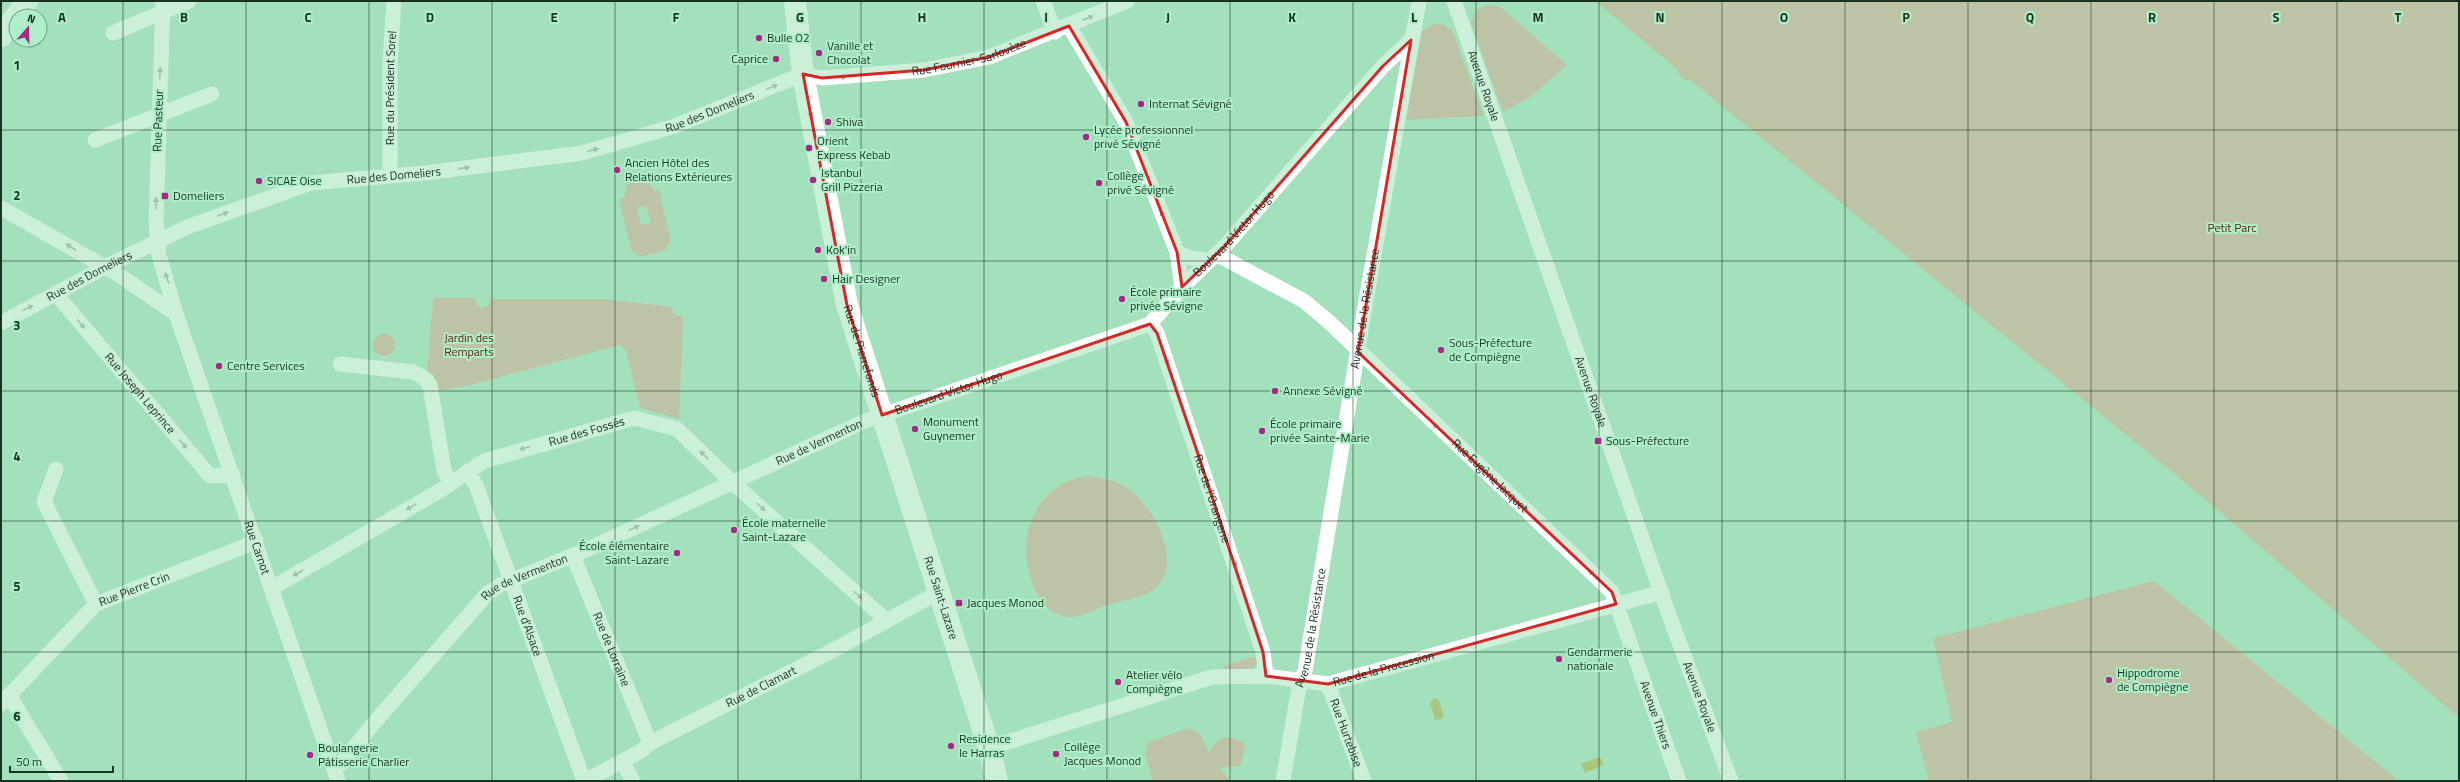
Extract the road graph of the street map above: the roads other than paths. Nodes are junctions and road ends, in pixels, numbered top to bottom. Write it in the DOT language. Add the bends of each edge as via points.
graph roads {
  1 [pos="27,1"];
  2 [pos="189,1"];
  3 [pos="394,1"];
  4 [pos="795,1"];
  5 [pos="1043,1"];
  6 [pos="1127,1"];
  7 [pos="1419,1"];
  8 [pos="1454,1"];
  9 [pos="163,6"];
  10 [pos="1062,29"];
  11 [pos="113,33"];
  12 [pos="1,36"];
  13 [pos="1411,40"];
  14 [pos="803,74"];
  15 [pos="212,94"];
  16 [pos="158,116"];
  17 [pos="95,140"];
  18 [pos="390,175"];
  19 [pos="1,208"];
  20 [pos="157,242"];
  21 [pos="1177,252"];
  22 [pos="1213,257"];
  23 [pos="105,267"];
  24 [pos="1182,287"];
  25 [pos="56,294"];
  26 [pos="176,314"];
  27 [pos="1,323"];
  28 [pos="1150,324"];
  29 [pos="1358,352"];
  30 [pos="340,364"];
  31 [pos="882,415"];
  32 [pos="56,469"];
  33 [pos="467,472"];
  34 [pos="233,475"];
  35 [pos="732,482"];
  36 [pos="451,483"];
  37 [pos="256,540"];
  38 [pos="573,556"];
  39 [pos="511,582"];
  40 [pos="272,588"];
  41 [pos="939,592"];
  42 [pos="1662,592"];
  43 [pos="96,604"];
  44 [pos="1616,604"];
  45 [pos="887,621"];
  46 [pos="1266,676"];
  47 [pos="1300,681"];
  48 [pos="1328,684"];
  49 [pos="5,700"];
  50 [pos="650,743"];
  51 [pos="989,748"];
  52 [pos="622,761"];
  53 [pos="336,774"];
  54 [pos="61,781"];
  55 [pos="585,781"];
  56 [pos="633,781"];
  57 [pos="997,781"];
  58 [pos="1283,781"];
  59 [pos="1364,781"];
  60 [pos="1679,781"];
  61 [pos="1731,781"];
  1 -- 12 [label="main road"];
  2 -- 9 [label="street"];
  3 -- 18 [label="street, Rue du Président Sorel" via="390,63"];
  4 -- 14 [label="main road, Rue de Pierrefonds"];
  5 -- 10 [label="street"];
  10 -- 6 [label="street, Rue Fournier-Sarlovèze, one-way"];
  7 -- 13 [label="street, Avenue de la Résistance"];
  8 -- 42 [label="street, Avenue Royale"];
  9 -- 11 [label="street"];
  16 -- 9 [label="street, Rue Pasteur, one-way"];
  14 -- 10 [label="street, Rue Fournier-Sarlovèze, one-way" via="822,78 924,70 989,57"];
  21 -- 10 [label="street, one-way" via="1126,122"];
  13 -- 22 [label="street, Boulevard Victor Hugo" via="1383,66"];
  13 -- 29 [label="street, Avenue de la Résistance"];
  18 -- 14 [label="street, Rue des Domeliers, one-way" via="582,153 675,126"];
  14 -- 31 [label="main road, Rue de Pierrefonds, one-way" via="847,305"];
  15 -- 16 [label="street"];
  16 -- 17 [label="street"];
  20 -- 16 [label="street, Rue Pasteur, one-way"];
  20 -- 18 [label="street, Rue des Domeliers, one-way" via="187,227 311,183"];
  23 -- 19 [label="street, one-way"];
  20 -- 23 [label="street, Rue des Domeliers"];
  26 -- 20 [label="street, Rue Carnot, one-way"];
  21 -- 22 [label="street" via="1190,258"];
  21 -- 24 [label="street"];
  22 -- 24 [label="street, Boulevard Victor Hugo"];
  22 -- 29 [label="street, Rue Eugène Jacquet" via="1304,302 1328,321"];
  23 -- 25 [label="street, Rue des Domeliers"];
  23 -- 26 [label="street"];
  24 -- 28 [label="street, Boulevard Victor Hugo"];
  27 -- 25 [label="street, Rue des Domeliers, one-way"];
  25 -- 34 [label="street, Rue Joseph Leprince, one-way" via="210,476"];
  26 -- 34 [label="street, Rue Carnot"];
  28 -- 31 [label="street, Boulevard Victor Hugo"];
  28 -- 46 [label="street, Rue de l'Orangerie, one-way" via="1157,333 1210,491 1263,652"];
  44 -- 29 [label="street, Rue Eugène Jacquet, one-way" via="1612,592"];
  29 -- 47 [label="street, Avenue de la Résistance" via="1305,671"];
  30 -- 36 [label="street" via="413,372 424,378 430,385 444,471"];
  31 -- 35 [label="street, Rue de Vermenton"];
  31 -- 41 [label="main road, Rue Saint-Lazare"];
  32 -- 43 [label="street" via="44,502"];
  35 -- 33 [label="street, Rue des Fossés, one-way" via="677,429 634,418 515,451 484,462"];
  33 -- 36 [label="street, Rue des Fossés"];
  33 -- 39 [label="street, Rue d'Alsace" via="476,485"];
  34 -- 37 [label="street, Rue Carnot"];
  38 -- 35 [label="street, Rue de Vermenton, one-way"];
  35 -- 45 [label="street, Rue des Fossés, one-way"];
  36 -- 40 [label="street, Rue des Fossés, one-way"];
  37 -- 40 [label="street, Rue Carnot"];
  37 -- 43 [label="street, Rue Pierre Crin"];
  38 -- 39 [label="street, Rue de Vermenton"];
  38 -- 50 [label="street, Rue de Lorraine"];
  39 -- 53 [label="street, Rue de Vermenton" via="488,593 373,724"];
  39 -- 55 [label="street, Rue d'Alsace"];
  40 -- 53 [label="street, Rue Carnot"];
  41 -- 45 [label="street, Rue de Clamart"];
  41 -- 51 [label="main road, Rue Saint-Lazare"];
  42 -- 44 [label="street, Rue de la Procession"];
  42 -- 61 [label="street, Avenue Royale"];
  43 -- 49 [label="street, Rue Pierre Crin"];
  44 -- 48 [label="street, Rue de la Procession"];
  44 -- 60 [label="street, Avenue Thiers"];
  45 -- 50 [label="street, Rue de Clamart"];
  46 -- 47 [label="street, Rue de la Procession"];
  46 -- 51 [label="street, Rue de la Procession" via="1212,677"];
  47 -- 48 [label="street, Rue de la Procession"];
  47 -- 58 [label="street, Avenue de la Résistance"];
  48 -- 59 [label="street, Rue Hurtebise"];
  49 -- 54 [label="street"];
  50 -- 52 [label="street, Rue de Clamart"];
  51 -- 57 [label="main road, Rue Saint-Lazare"];
  52 -- 55 [label="street, Rue de Clamart"];
  52 -- 56 [label="street"];
}
